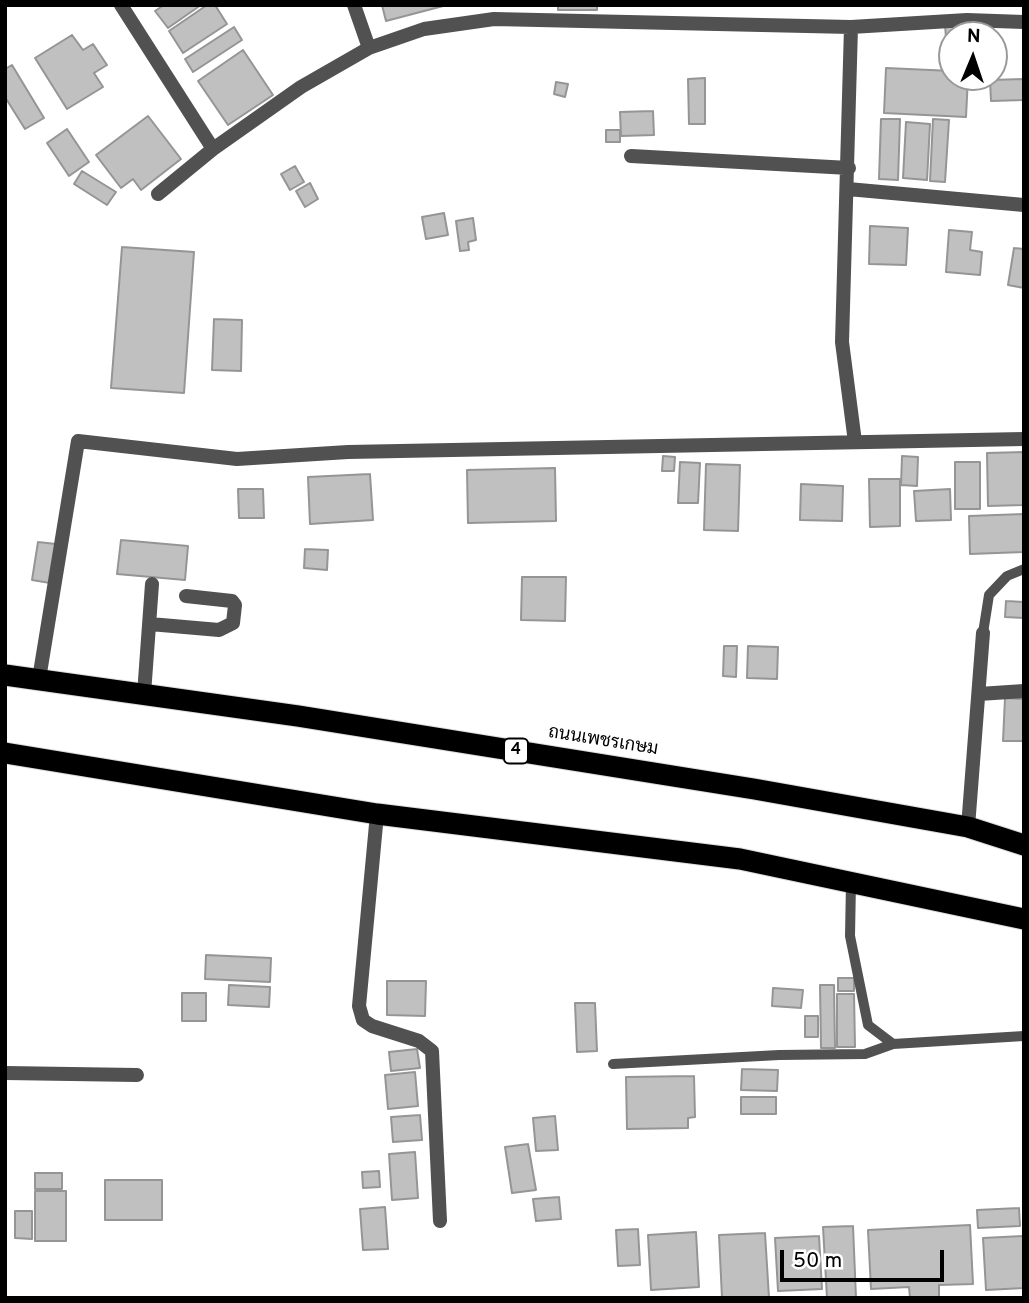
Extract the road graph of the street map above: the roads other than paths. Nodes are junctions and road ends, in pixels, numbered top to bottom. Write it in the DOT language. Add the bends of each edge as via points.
graph roads {
  1 [pos="121,5"];
  2 [pos="354,5"];
  3 [pos="1024,22"];
  4 [pos="851,27"];
  5 [pos="369,48"];
  6 [pos="213,149"];
  7 [pos="631,156"];
  8 [pos="849,168"];
  9 [pos="848,189"];
  10 [pos="158,194"];
  11 [pos="1024,205"];
  12 [pos="1024,439"];
  13 [pos="855,442"];
  14 [pos="1024,569"];
  15 [pos="152,584"];
  16 [pos="186,596"];
  17 [pos="150,624"];
  18 [pos="983,633"];
  19 [pos="5,675"];
  20 [pos="39,679"];
  21 [pos="1024,691"];
  22 [pos="144,694"];
  23 [pos="978,694"];
  24 [pos="5,753"];
  25 [pos="377,814"];
  26 [pos="968,827"];
  27 [pos="1024,845"];
  28 [pos="850,883"];
  29 [pos="1024,919"];
  30 [pos="1024,1036"];
  31 [pos="894,1044"];
  32 [pos="613,1064"];
  33 [pos="5,1073"];
  34 [pos="137,1075"];
  35 [pos="440,1221"];
  1 -- 6 [label="street"];
  2 -- 5 [label="street"];
  3 -- 4 [label="street" via="967,20"];
  4 -- 5 [label="street" via="494,19 424,29"];
  4 -- 8 [label="street"];
  5 -- 6 [label="street"];
  6 -- 10 [label="street"];
  7 -- 8 [label="street"];
  8 -- 9 [label="street"];
  9 -- 11 [label="street"];
  9 -- 13 [label="street" via="842,342"];
  12 -- 13 [label="street"];
  13 -- 20 [label="street" via="348,452 237,459 78,442"];
  14 -- 18 [label="lane" via="1007,576 989,595"];
  15 -- 17 [label="street"];
  16 -- 17 [label="street" via="232,601 233,624 219,629"];
  17 -- 22 [label="street"];
  18 -- 23 [label="street"];
  19 -- 20 [label="highway, ถนนเพชรเกษม / 4"];
  20 -- 22 [label="highway, ถนนเพชรเกษม / 4"];
  21 -- 23 [label="street"];
  22 -- 26 [label="highway, ถนนเพชรเกษม / 4" via="726,784"];
  23 -- 26 [label="street"];
  24 -- 25 [label="highway"];
  25 -- 28 [label="highway" via="740,859"];
  25 -- 35 [label="street" via="359,1006 363,1020 372,1026 419,1041 432,1051"];
  26 -- 27 [label="highway, ถนนเพชรเกษม / 4"];
  28 -- 29 [label="highway"];
  28 -- 31 [label="lane" via="850,936 868,1025"];
  30 -- 31 [label="lane"];
  31 -- 32 [label="lane" via="865,1055"];
  33 -- 34 [label="street"];
}
